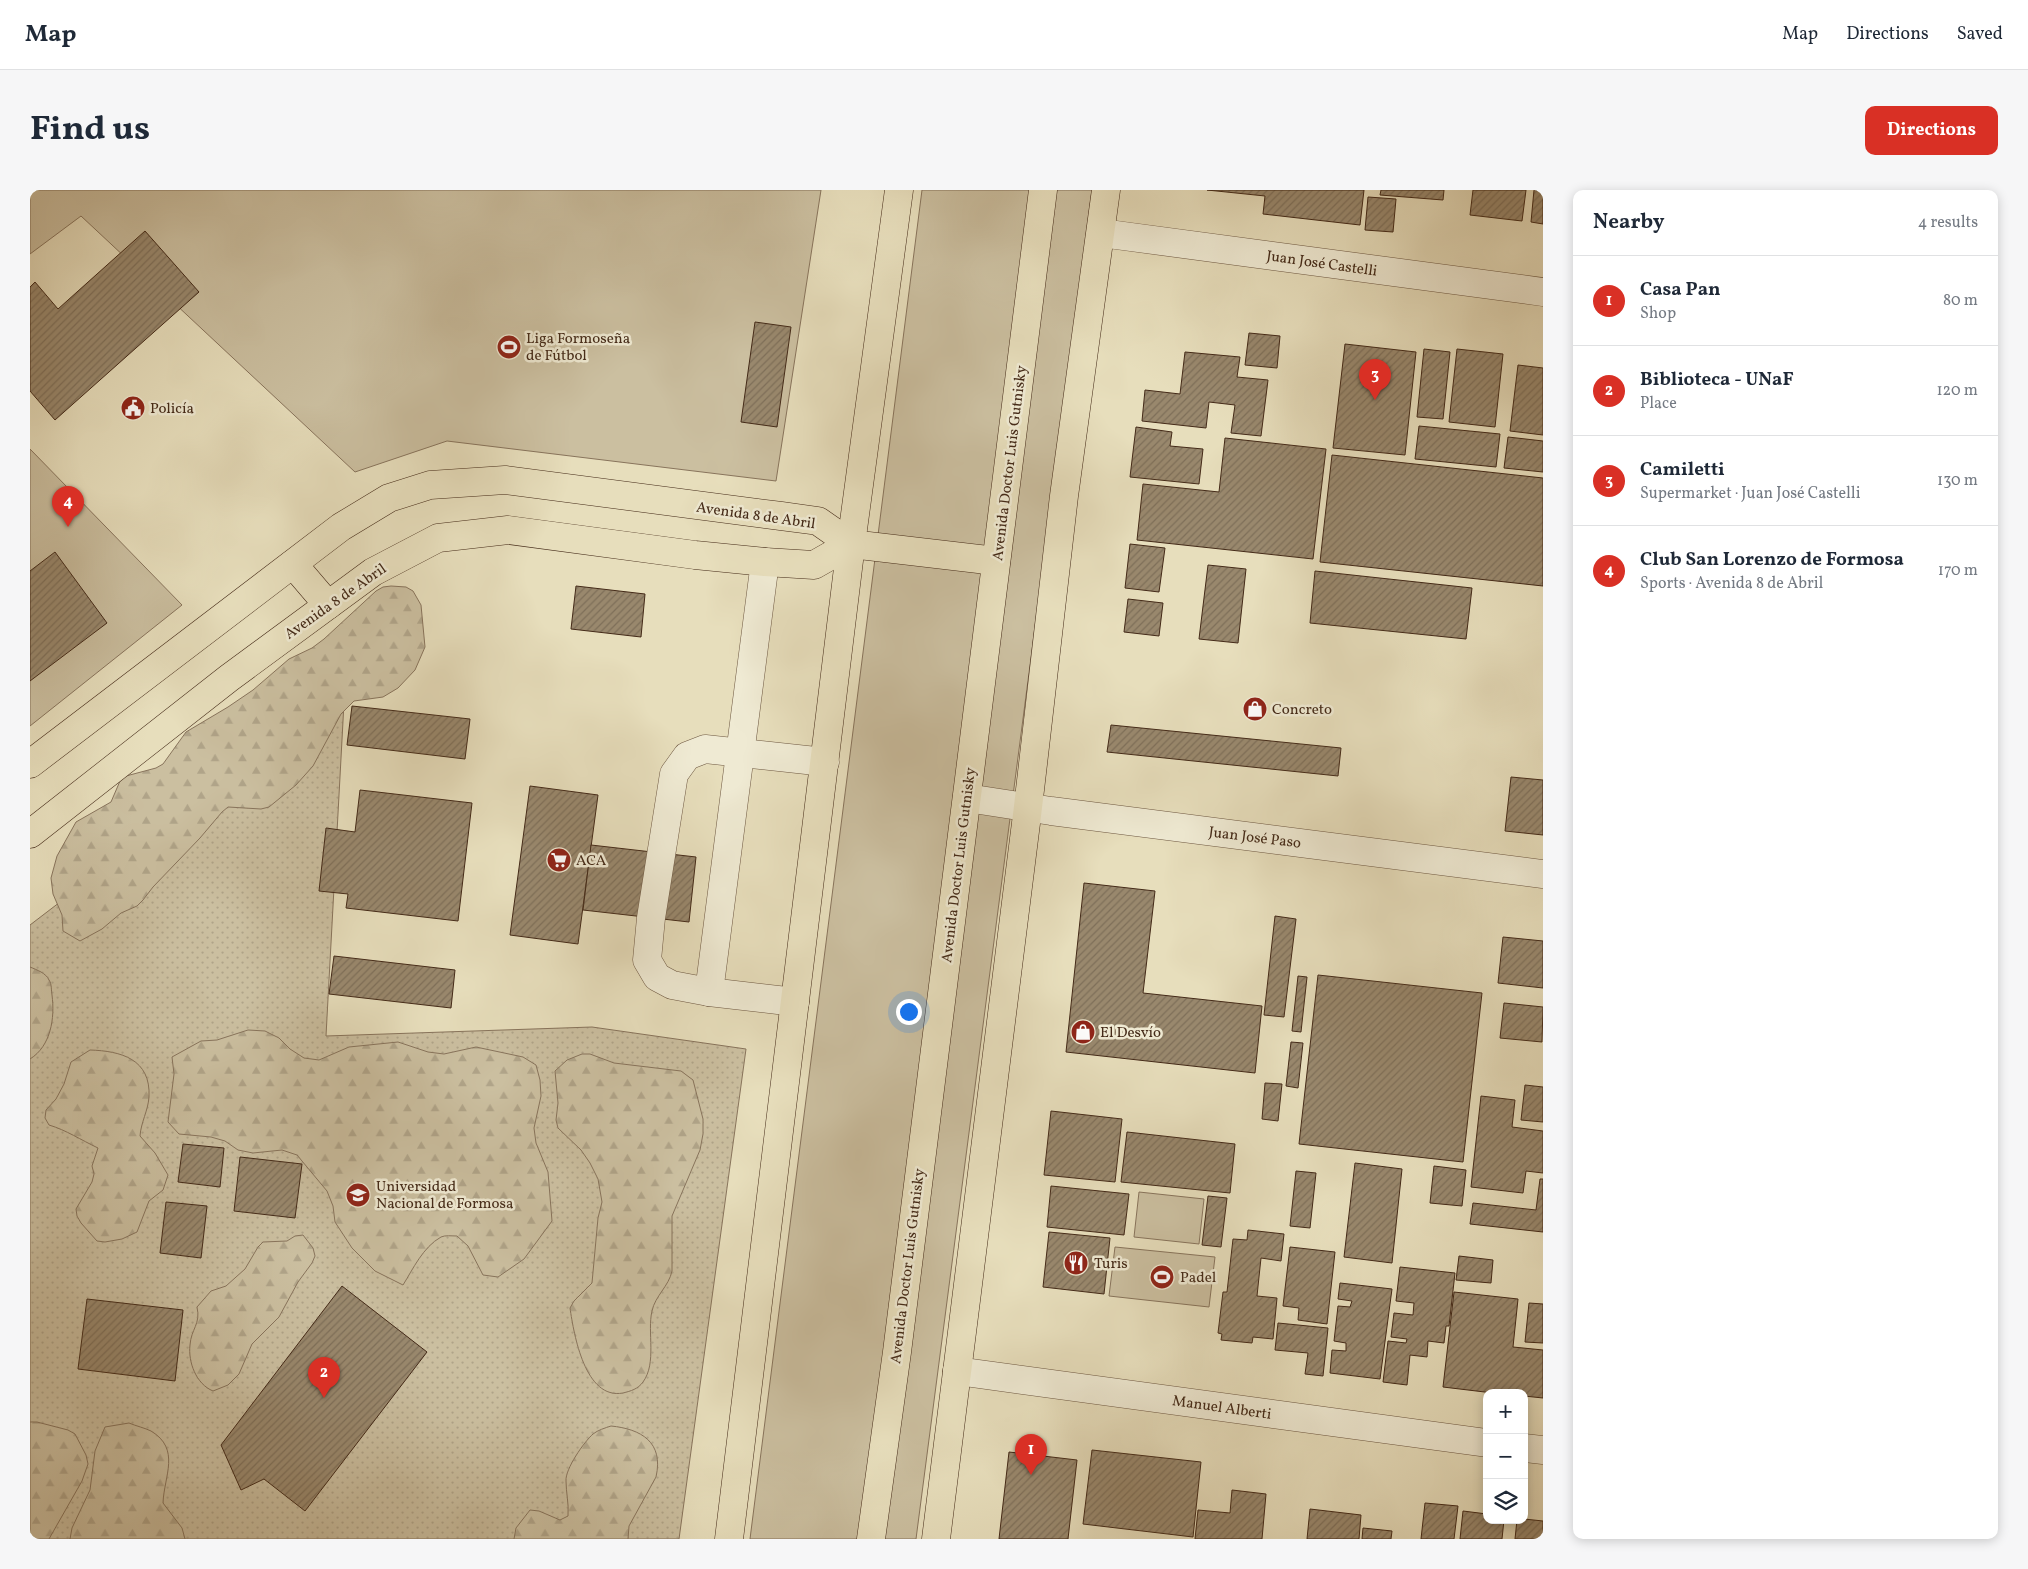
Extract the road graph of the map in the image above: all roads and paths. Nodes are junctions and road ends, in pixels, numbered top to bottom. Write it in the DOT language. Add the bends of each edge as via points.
graph roads {
  1 [pos="899,190"];
  2 [pos="1042,190"];
  3 [pos="1106,190"];
  4 [pos="1100,233"];
  5 [pos="1543,292"];
  6 [pos="851,544"];
  7 [pos="996,561"];
  8 [pos="765,562"];
  9 [pos="293,564"];
  10 [pos="328,605"];
  11 [pos="740,752"];
  12 [pos="825,762"];
  13 [pos="30,764"];
  14 [pos="967,798"];
  15 [pos="1028,808"];
  16 [pos="30,834"];
  17 [pos="1543,874"];
  18 [pos="709,992"];
  19 [pos="795,1002"];
  20 [pos="957,1371"];
  21 [pos="1483,1442"];
  22 [pos="1528,1448"];
  23 [pos="1543,1450"];
  24 [pos="729,1539"];
  25 [pos="871,1539"];
  26 [pos="936,1539"];
  1 -- 6 [label="main road"];
  2 -- 7 [label="main road, Avenida Doctor Luis Gutnisky"];
  3 -- 4 [label="main road"];
  4 -- 5 [label="street, Juan José Castelli"];
  4 -- 15 [label="main road" via="1064,496"];
  6 -- 7 [label="main road"];
  6 -- 8 [label="main road, Avenida 8 de Abril" via="814,565"];
  6 -- 9 [label="main road, Avenida 8 de Abril" via="818,521 505,480 430,485 389,498 341,527"];
  6 -- 12 [label="main road"];
  7 -- 14 [label="main road, Avenida Doctor Luis Gutnisky"];
  8 -- 10 [label="main road, Avenida 8 de Abril" via="508,530 438,538 372,572"];
  8 -- 11 [label="street"];
  9 -- 10 [label="main road"];
  9 -- 13 [label="main road, Avenida 8 de Abril"];
  10 -- 16 [label="main road, Avenida 8 de Abril"];
  11 -- 12 [label="street"];
  11 -- 18 [label="street"];
  11 -- 18 [label="street" via="705,749 687,756 674,774 651,918 647,960 657,977 672,985"];
  12 -- 19 [label="main road"];
  14 -- 15 [label="street, Juan José Paso"];
  14 -- 25 [label="main road, Avenida Doctor Luis Gutnisky"];
  15 -- 17 [label="street, Juan José Paso"];
  15 -- 20 [label="main road"];
  18 -- 19 [label="street"];
  19 -- 24 [label="main road"];
  20 -- 21 [label="street, Manuel Alberti"];
  20 -- 26 [label="main road"];
  22 -- 23 [label="street"];
}
